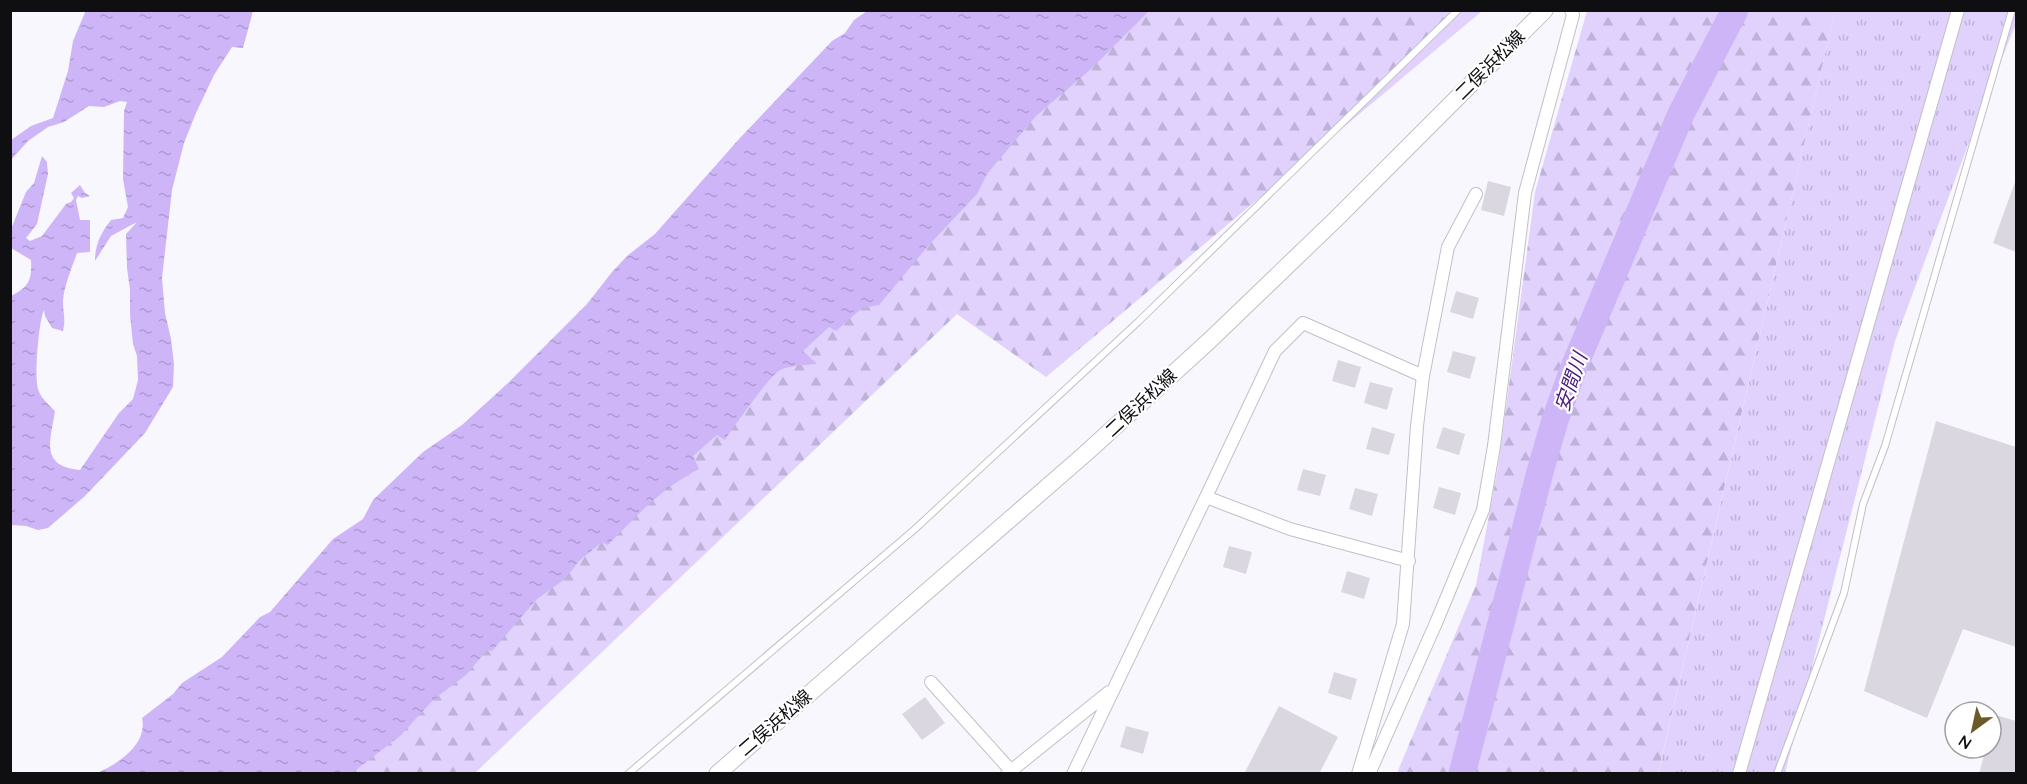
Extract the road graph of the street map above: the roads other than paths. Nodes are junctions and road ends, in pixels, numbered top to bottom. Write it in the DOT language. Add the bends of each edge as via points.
graph roads {
  1 [pos="1458,10"];
  2 [pos="1545,10"];
  3 [pos="1571,10"];
  4 [pos="1958,10"];
  5 [pos="2012,10"];
  6 [pos="1476,194"];
  7 [pos="1423,376"];
  8 [pos="1206,497"];
  9 [pos="1409,561"];
  10 [pos="931,682"];
  11 [pos="1113,690"];
  12 [pos="1011,772"];
  13 [pos="628,774"];
  14 [pos="717,774"];
  15 [pos="1073,774"];
  16 [pos="1358,774"];
  17 [pos="1370,774"];
  18 [pos="1739,774"];
  19 [pos="1777,774"];
  1 -- 13 [label="lane" via="1139,321 923,521"];
  2 -- 14 [label="main road, 二俣浜松線" via="1209,341"];
  3 -- 17 [label="street" via="1573,15 1525,193 1483,510"];
  4 -- 18 [label="street"];
  5 -- 19 [label="lane" via="1885,446 1863,504 1844,593"];
  6 -- 7 [label="street" via="1448,247"];
  7 -- 8 [label="street" via="1303,323 1275,351"];
  7 -- 9 [label="street"];
  8 -- 9 [label="street" via="1290,529"];
  8 -- 11 [label="street"];
  9 -- 16 [label="street" via="1403,624"];
  10 -- 12 [label="street"];
  11 -- 12 [label="street"];
  11 -- 15 [label="street"];
}
